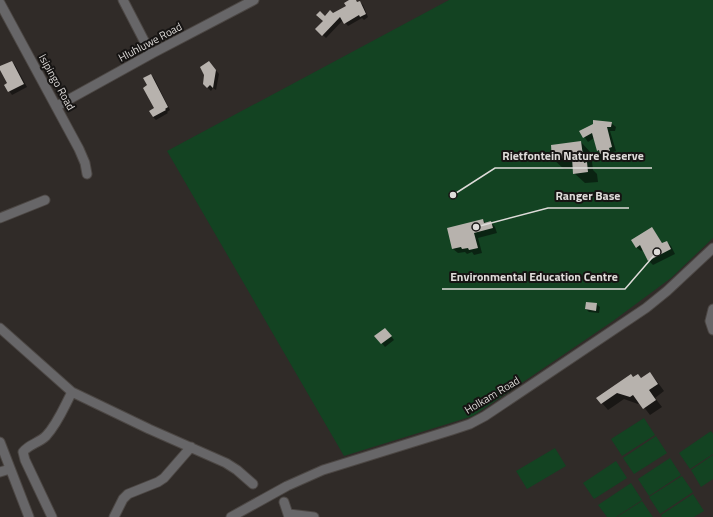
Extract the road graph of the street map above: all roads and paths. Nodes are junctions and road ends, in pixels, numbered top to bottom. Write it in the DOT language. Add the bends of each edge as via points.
graph roads {
  1 [pos="123,0"];
  2 [pos="254,0"];
  3 [pos="0,3"];
  4 [pos="151,54"];
  5 [pos="57,106"];
  6 [pos="87,174"];
  7 [pos="46,200"];
  8 [pos="0,218"];
  9 [pos="712,250"];
  10 [pos="713,309"];
  11 [pos="0,328"];
  12 [pos="713,330"];
  13 [pos="72,392"];
  14 [pos="0,442"];
  15 [pos="191,447"];
  16 [pos="10,468"];
  17 [pos="0,472"];
  18 [pos="253,484"];
  19 [pos="284,502"];
  20 [pos="289,515"];
  21 [pos="29,517"];
  22 [pos="52,517"];
  23 [pos="114,517"];
  24 [pos="233,517"];
  25 [pos="314,517"];
  1 -- 4 [label="street"];
  2 -- 4 [label="street, Hluhluwe Road"];
  3 -- 5 [label="street, Isipingo Road"];
  4 -- 5 [label="street, Hluhluwe Road"];
  5 -- 6 [label="street, Isipingo Road" via="79,149"];
  7 -- 8 [label="street"];
  9 -- 24 [label="street, Holkam Road" via="646,308 470,424 317,473 287,486"];
  10 -- 12 [label="street" via="710,322"];
  11 -- 13 [label="street"];
  13 -- 15 [label="street"];
  13 -- 22 [label="street" via="58,420 46,436 23,452"];
  14 -- 16 [label="street"];
  15 -- 18 [label="street" via="226,463"];
  15 -- 23 [label="street" via="164,478 128,494"];
  16 -- 17 [label="street"];
  16 -- 21 [label="street"];
  19 -- 20 [label="street"];
  20 -- 25 [label="street"];
}
